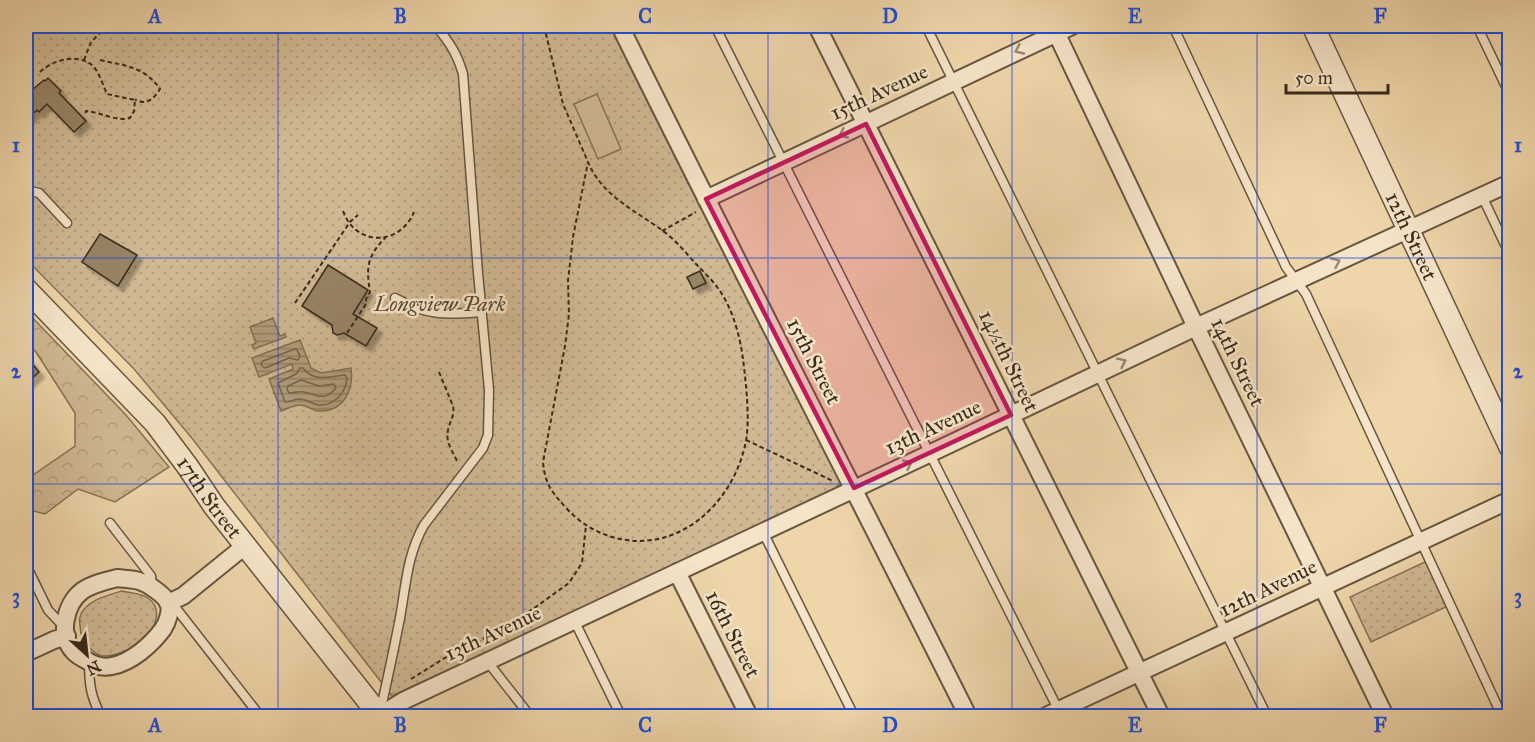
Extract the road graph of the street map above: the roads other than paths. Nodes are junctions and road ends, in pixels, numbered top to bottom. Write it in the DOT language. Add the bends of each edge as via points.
graph roads {
  1 [pos="436,26"];
  2 [pos="620,26"];
  3 [pos="715,26"];
  4 [pos="817,26"];
  5 [pos="926,26"];
  6 [pos="1173,26"];
  7 [pos="1313,26"];
  8 [pos="1477,26"];
  9 [pos="1061,28"];
  10 [pos="954,81"];
  11 [pos="1509,95"];
  12 [pos="866,124"];
  13 [pos="783,162"];
  14 [pos="1509,183"];
  15 [pos="26,190"];
  16 [pos="1482,196"];
  17 [pos="707,202"];
  18 [pos="67,223"];
  19 [pos="1407,229"];
  20 [pos="1509,255"];
  21 [pos="1296,280"];
  22 [pos="26,289"];
  23 [pos="395,298"];
  24 [pos="482,312"];
  25 [pos="1196,327"];
  26 [pos="1098,374"];
  27 [pos="1011,416"];
  28 [pos="1509,447"];
  29 [pos="930,453"];
  30 [pos="847,486"];
  31 [pos="1509,500"];
  32 [pos="110,523"];
  33 [pos="763,532"];
  34 [pos="1421,541"];
  35 [pos="246,545"];
  36 [pos="26,565"];
  37 [pos="677,572"];
  38 [pos="152,586"];
  39 [pos="1322,586"];
  40 [pos="170,602"];
  41 [pos="574,620"];
  42 [pos="66,632"];
  43 [pos="1227,633"];
  44 [pos="26,653"];
  45 [pos="488,661"];
  46 [pos="89,663"];
  47 [pos="1139,672"];
  48 [pos="1055,714"];
  49 [pos="379,716"];
  50 [pos="101,717"];
  51 [pos="260,717"];
  52 [pos="530,717"];
  53 [pos="621,717"];
  54 [pos="749,717"];
  55 [pos="854,717"];
  56 [pos="968,717"];
  57 [pos="1161,717"];
  58 [pos="1267,717"];
  59 [pos="1385,717"];
  60 [pos="1502,717"];
  1 -- 24 [label="lane" via="458,56 463,74"];
  2 -- 17 [label="street, 15th Street"];
  3 -- 13 [label="lane"];
  4 -- 12 [label="street, 14½th Street"];
  5 -- 10 [label="lane"];
  6 -- 21 [label="lane" via="1286,267"];
  7 -- 19 [label="street, 12th Street"];
  8 -- 11 [label="lane"];
  9 -- 10 [label="street, 15th Avenue, one-way"];
  9 -- 25 [label="street, 14th Street"];
  10 -- 12 [label="street, 15th Avenue"];
  10 -- 26 [label="lane"];
  12 -- 13 [label="street, 15th Avenue, one-way"];
  12 -- 27 [label="street, 14½th Street"];
  13 -- 17 [label="street, 15th Avenue"];
  13 -- 29 [label="lane"];
  14 -- 16 [label="street, 13th Avenue"];
  15 -- 18 [label="lane" via="39,193"];
  16 -- 19 [label="street, 13th Avenue"];
  16 -- 20 [label="lane"];
  17 -- 30 [label="street, 15th Street"];
  21 -- 19 [label="street, 13th Avenue, one-way"];
  19 -- 28 [label="street, 12th Street"];
  21 -- 25 [label="street, 13th Avenue"];
  21 -- 34 [label="lane"];
  22 -- 35 [label="street, 17th Street" via="155,423"];
  23 -- 24 [label="lane" via="437,314"];
  24 -- 49 [label="lane" via="489,390 488,435 483,448 417,538"];
  26 -- 25 [label="street, 13th Avenue, one-way"];
  25 -- 39 [label="street, 14th Street"];
  26 -- 27 [label="street, 13th Avenue"];
  26 -- 43 [label="lane"];
  27 -- 29 [label="street, 13th Avenue"];
  27 -- 47 [label="street, 14½th Street"];
  30 -- 29 [label="street, 13th Avenue, one-way"];
  29 -- 48 [label="lane"];
  30 -- 33 [label="street, 13th Avenue"];
  30 -- 56 [label="street, 15th Street"];
  31 -- 34 [label="street, 12th Avenue"];
  32 -- 38 [label="lane" via="151,576"];
  33 -- 37 [label="street, 13th Avenue"];
  33 -- 55 [label="lane"];
  34 -- 39 [label="street, 12th Avenue"];
  34 -- 60 [label="lane"];
  35 -- 40 [label="street"];
  35 -- 49 [label="street, 17th Street"];
  36 -- 42 [label="lane" via="48,610"];
  37 -- 41 [label="street, 13th Avenue"];
  37 -- 54 [label="street, 16th Street"];
  38 -- 40 [label="street"];
  38 -- 42 [label="street" via="117,578 93,585 81,592 65,615"];
  39 -- 43 [label="street, 12th Avenue"];
  39 -- 59 [label="street, 14th Street"];
  40 -- 46 [label="street" via="165,625 136,656 112,666"];
  40 -- 51 [label="lane"];
  41 -- 45 [label="street, 13th Avenue"];
  41 -- 53 [label="lane"];
  42 -- 44 [label="street"];
  42 -- 46 [label="street" via="74,652"];
  43 -- 47 [label="street, 12th Avenue"];
  43 -- 58 [label="lane"];
  45 -- 49 [label="street, 13th Avenue" via="403,700"];
  45 -- 52 [label="lane"];
  46 -- 50 [label="lane" via="89,685"];
  47 -- 48 [label="street, 12th Avenue"];
  47 -- 57 [label="street, 14½th Street"];
}
